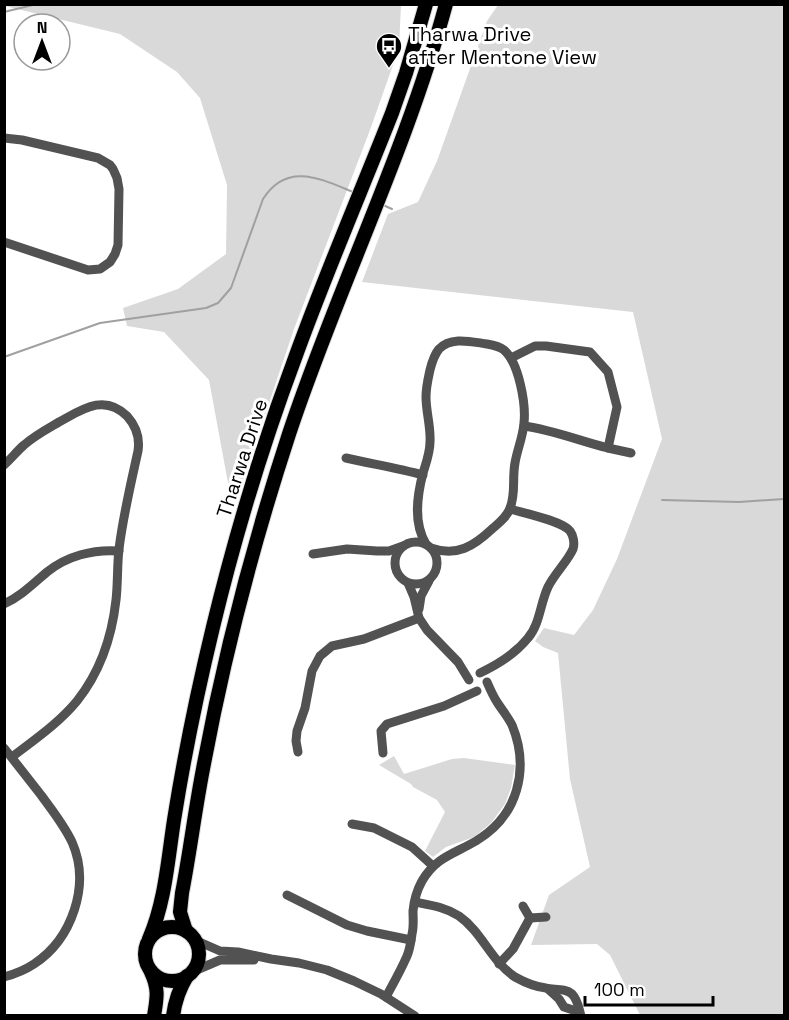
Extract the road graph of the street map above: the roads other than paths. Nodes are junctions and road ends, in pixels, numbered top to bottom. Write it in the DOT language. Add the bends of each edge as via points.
graph roads {
  1 [pos="426,4"];
  2 [pos="446,4"];
  3 [pos="4,138"];
  4 [pos="4,242"];
  5 [pos="511,358"];
  6 [pos="524,426"];
  7 [pos="608,448"];
  8 [pos="631,453"];
  9 [pos="346,458"];
  10 [pos="4,465"];
  11 [pos="423,475"];
  12 [pos="510,508"];
  13 [pos="417,523"];
  14 [pos="406,545"];
  15 [pos="429,546"];
  16 [pos="119,551"];
  17 [pos="377,551"];
  18 [pos="456,551"];
  19 [pos="313,554"];
  20 [pos="395,565"];
  21 [pos="438,566"];
  22 [pos="429,581"];
  23 [pos="408,583"];
  24 [pos="4,604"];
  25 [pos="418,616"];
  26 [pos="478,678"];
  27 [pos="479,691"];
  28 [pos="459,698"];
  29 [pos="497,702"];
  30 [pos="4,748"];
  31 [pos="298,752"];
  32 [pos="383,753"];
  33 [pos="12,757"];
  34 [pos="352,824"];
  35 [pos="433,866"];
  36 [pos="287,895"];
  37 [pos="415,902"];
  38 [pos="523,906"];
  39 [pos="546,917"];
  40 [pos="530,918"];
  41 [pos="191,935"];
  42 [pos="149,939"];
  43 [pos="411,940"];
  44 [pos="271,959"];
  45 [pos="499,964"];
  46 [pos="151,972"];
  47 [pos="189,974"];
  48 [pos="4,978"];
  49 [pos="548,989"];
  50 [pos="386,997"];
  51 [pos="154,1016"];
  52 [pos="173,1016"];
  53 [pos="415,1016"];
  54 [pos="579,1016"];
  1 -- 42 [label="main road, Tharwa Drive" via="406,73 294,359 237,537 193,719 160,909"];
  2 -- 41 [label="main road, Tharwa Drive" via="416,103 308,379 249,566 203,770 182,893 180,912"];
  3 -- 4 [label="street" via="98,158 113,169 119,189 115,254 100,269 87,270"];
  5 -- 6 [label="street" via="524,397"];
  5 -- 7 [label="street" via="535,346 590,352 608,372 617,407"];
  5 -- 11 [label="street" via="495,345 461,341 451,342 438,351 427,382 430,443"];
  6 -- 7 [label="street"];
  6 -- 12 [label="street"];
  7 -- 8 [label="street"];
  9 -- 11 [label="street"];
  10 -- 16 [label="street" via="41,432 86,407 107,405 117,409 134,425 139,444"];
  11 -- 13 [label="street"];
  12 -- 18 [label="street" via="477,543"];
  12 -- 26 [label="street" via="560,524 573,537 573,549 547,590 530,636"];
  13 -- 14 [label="street"];
  13 -- 15 [label="street"];
  14 -- 15 [label="street" via="415,542"];
  14 -- 17 [label="street"];
  14 -- 20 [label="street" via="397,554"];
  15 -- 18 [label="street"];
  15 -- 21 [label="street" via="437,556"];
  16 -- 24 [label="street" via="91,551 72,557"];
  16 -- 33 [label="street" via="112,624 90,681 62,718"];
  17 -- 19 [label="street" via="347,549"];
  17 -- 20 [label="street"];
  18 -- 21 [label="street"];
  20 -- 23 [label="street" via="399,576"];
  21 -- 22 [label="street"];
  22 -- 23 [label="street"];
  22 -- 25 [label="street" via="421,596"];
  23 -- 25 [label="street"];
  25 -- 26 [label="street" via="427,630"];
  25 -- 31 [label="street" via="364,639 333,646 320,656 312,671 297,731"];
  26 -- 27 [label="street" via="484,689"];
  26 -- 27 [label="street" via="470,688"];
  26 -- 28 [label="street"];
  26 -- 29 [label="street"];
  27 -- 28 [label="street"];
  27 -- 29 [label="street"];
  28 -- 32 [label="street" via="387,724 381,731"];
  29 -- 35 [label="street" via="511,723 519,748 521,768 515,795 488,832"];
  30 -- 33 [label="street"];
  33 -- 48 [label="street" via="72,842 79,882 74,912 54,946 35,963"];
  34 -- 35 [label="street" via="374,828 412,847"];
  35 -- 37 [label="street" via="421,882"];
  36 -- 43 [label="street" via="347,924"];
  37 -- 43 [label="street"];
  37 -- 45 [label="street" via="457,915 475,931"];
  38 -- 40 [label="street"];
  39 -- 40 [label="street"];
  40 -- 45 [label="street" via="513,949"];
  41 -- 42 [label="main road" via="179,927 170,927 154,932"];
  41 -- 44 [label="street" via="220,951"];
  41 -- 47 [label="main road" via="199,956"];
  42 -- 46 [label="main road" via="144,956"];
  43 -- 50 [label="street"];
  44 -- 47 [label="street" via="220,960"];
  44 -- 50 [label="street" via="327,970"];
  45 -- 49 [label="street" via="518,978"];
  46 -- 47 [label="main road" via="168,981"];
  46 -- 51 [label="main road" via="157,994"];
  47 -- 52 [label="main road" via="179,989"];
  49 -- 54 [label="street"];
  49 -- 54 [label="street" via="573,995"];
  50 -- 53 [label="street"];
}
